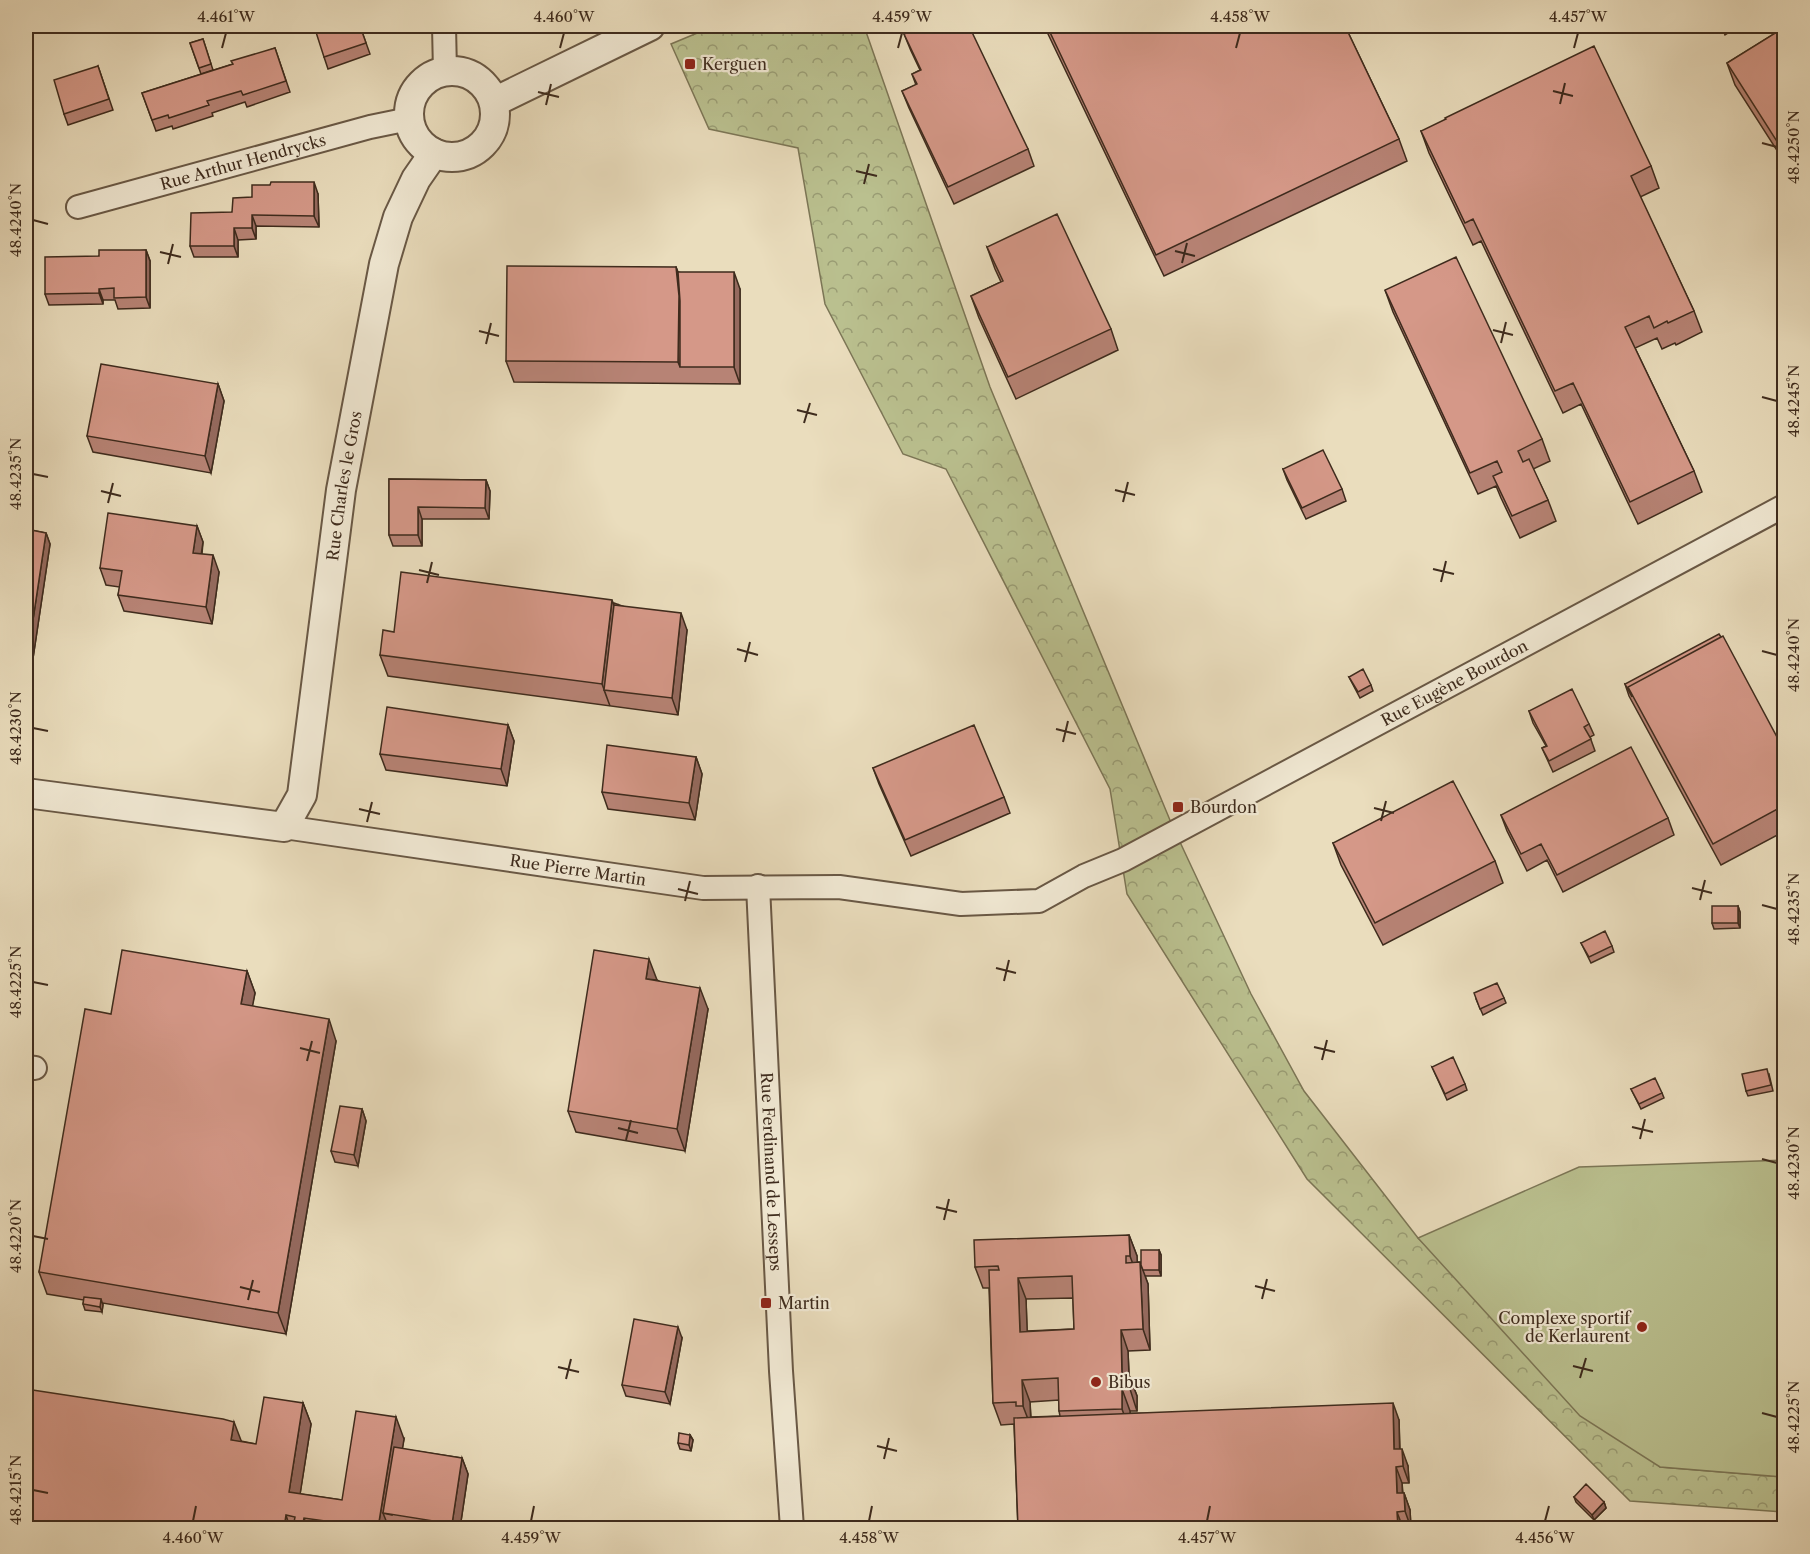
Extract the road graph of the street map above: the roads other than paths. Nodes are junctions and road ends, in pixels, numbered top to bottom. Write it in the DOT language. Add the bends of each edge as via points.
graph roads {
  1 [pos="444,26"];
  2 [pos="650,26"];
  3 [pos="445,72"];
  4 [pos="494,102"];
  5 [pos="409,119"];
  6 [pos="434,153"];
  7 [pos="78,207"];
  8 [pos="1785,506"];
  9 [pos="26,793"];
  10 [pos="284,827"];
  11 [pos="1123,860"];
  12 [pos="758,886"];
  13 [pos="792,1528"];
  1 -- 3 [label="street"];
  2 -- 4 [label="street"];
  3 -- 4 [label="street" via="464,73 481,82"];
  3 -- 5 [label="street" via="418,88"];
  4 -- 6 [label="street" via="496,116 486,142 462,157"];
  5 -- 6 [label="street" via="413,133"];
  5 -- 7 [label="street, Rue Arthur Hendrycks"];
  6 -- 10 [label="street, Rue Charles le Gros" via="416,179 398,218 384,264 341,490 302,795"];
  8 -- 11 [label="street, Rue Eugène Bourdon"];
  9 -- 10 [label="street, Rue Pierre Martin"];
  10 -- 12 [label="street, Rue Pierre Martin" via="704,888"];
  11 -- 12 [label="street, Rue Pierre Martin" via="1039,901 962,904 838,887"];
  12 -- 13 [label="street, Rue Ferdinand de Lesseps"];
}
